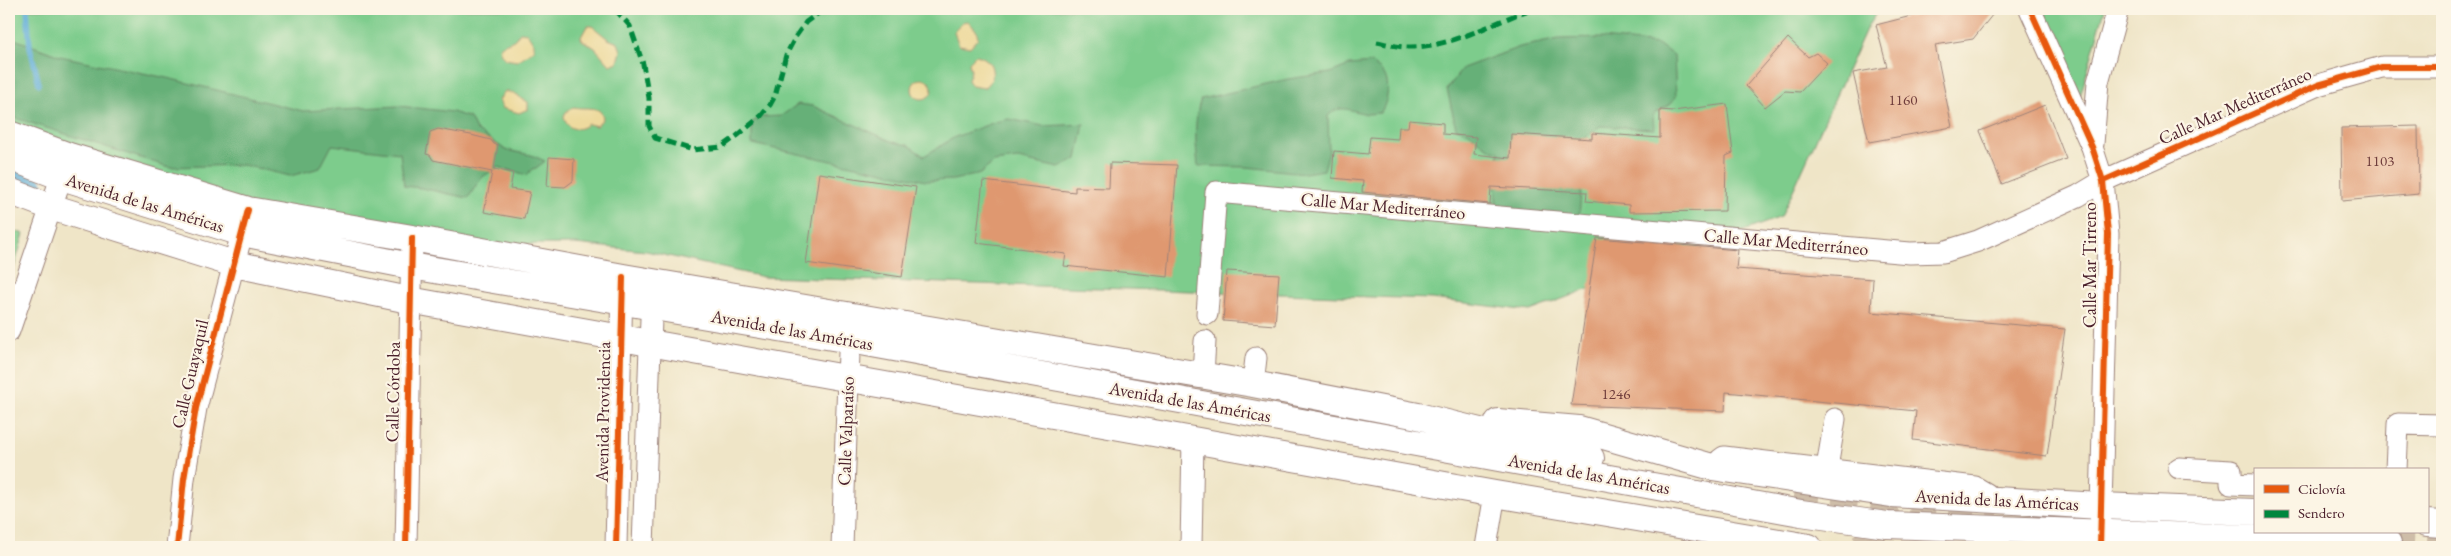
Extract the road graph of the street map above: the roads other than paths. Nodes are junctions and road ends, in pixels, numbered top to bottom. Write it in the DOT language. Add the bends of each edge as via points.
graph roads {
  1 [pos="2030,9"];
  2 [pos="2118,9"];
  3 [pos="2442,67"];
  4 [pos="9,134"];
  5 [pos="2092,147"];
  6 [pos="9,157"];
  7 [pos="65,166"];
  8 [pos="2103,181"];
  9 [pos="9,191"];
  10 [pos="51,207"];
  11 [pos="245,222"];
  12 [pos="412,238"];
  13 [pos="234,264"];
  14 [pos="411,266"];
  15 [pos="622,289"];
  16 [pos="651,294"];
  17 [pos="410,300"];
  18 [pos="1207,314"];
  19 [pos="850,327"];
  20 [pos="9,331"];
  21 [pos="620,338"];
  22 [pos="1205,341"];
  23 [pos="649,343"];
  24 [pos="1256,358"];
  25 [pos="1203,375"];
  26 [pos="848,378"];
  27 [pos="1253,384"];
  28 [pos="1418,416"];
  29 [pos="1835,420"];
  30 [pos="2442,425"];
  31 [pos="1194,440"];
  32 [pos="2179,468"];
  33 [pos="2396,468"];
  34 [pos="1825,476"];
  35 [pos="2254,484"];
  36 [pos="1495,494"];
  37 [pos="1891,494"];
  38 [pos="1793,497"];
  39 [pos="1998,500"];
  40 [pos="2101,506"];
  41 [pos="2428,507"];
  42 [pos="2442,508"];
  43 [pos="2254,512"];
  44 [pos="1818,515"];
  45 [pos="2428,523"];
  46 [pos="2442,524"];
  47 [pos="1886,536"];
  48 [pos="2100,540"];
  49 [pos="2388,543"];
  50 [pos="177,547"];
  51 [pos="406,547"];
  52 [pos="616,547"];
  53 [pos="644,547"];
  54 [pos="842,547"];
  55 [pos="1191,547"];
  56 [pos="1486,547"];
  57 [pos="1810,547"];
  1 -- 5 [label="street, Calle Mar Tirreno"];
  2 -- 5 [label="street" via="2098,82"];
  3 -- 8 [label="street, Calle Mar Mediterráneo" via="2382,67 2318,85"];
  4 -- 7 [label="main road, Avenida de las Américas"];
  5 -- 8 [label="street, Calle Mar Tirreno"];
  6 -- 7 [label="main road, Avenida de las Américas"];
  7 -- 10 [label="street"];
  7 -- 11 [label="main road, Avenida de las Américas"];
  8 -- 18 [label="street, Calle Mar Mediterráneo" via="2078,196 1978,241 1943,252 1910,253 1216,192"];
  8 -- 40 [label="street, Calle Mar Tirreno" via="2108,234"];
  9 -- 10 [label="main road, Avenida de las Américas"];
  10 -- 13 [label="main road, Avenida de las Américas"];
  10 -- 20 [label="street"];
  11 -- 12 [label="main road, Avenida de las Américas"];
  11 -- 13 [label="street, Calle Guayaquil"];
  11 -- 14 [label="main road, Avenida de las Américas"];
  12 -- 14 [label="street, Calle Córdoba"];
  12 -- 15 [label="main road, Avenida de las Américas"];
  13 -- 17 [label="main road, Avenida de las Américas"];
  13 -- 50 [label="street, Calle Guayaquil" via="196,408"];
  14 -- 15 [label="main road, Avenida de las Américas"];
  14 -- 17 [label="street, Calle Córdoba"];
  15 -- 16 [label="main road, Avenida de las Américas"];
  15 -- 21 [label="street, Avenida Providencia"];
  16 -- 19 [label="main road, Avenida de las Américas"];
  16 -- 23 [label="street"];
  17 -- 21 [label="main road, Avenida de las Américas"];
  17 -- 51 [label="street, Calle Córdoba"];
  19 -- 25 [label="main road, Avenida de las Américas"];
  19 -- 26 [label="street, Calle Valparaíso"];
  19 -- 44 [label="main road, Avenida de las Américas"];
  21 -- 23 [label="main road, Avenida de las Américas"];
  21 -- 52 [label="street, Avenida Providencia"];
  22 -- 25 [label="street"];
  23 -- 26 [label="main road, Avenida de las Américas"];
  23 -- 53 [label="street"];
  24 -- 27 [label="street"];
  25 -- 27 [label="main road, Avenida de las Américas"];
  26 -- 31 [label="main road, Avenida de las Américas"];
  26 -- 54 [label="street, Calle Valparaíso"];
  27 -- 28 [label="main road, Avenida de las Américas"];
  28 -- 34 [label="main road, Avenida de las Américas" via="1579,429 1712,467"];
  28 -- 38 [label="main road, Avenida de las Américas" via="1637,470"];
  29 -- 34 [label="street"];
  30 -- 33 [label="street" via="2398,424"];
  31 -- 36 [label="main road, Avenida de las Américas"];
  31 -- 55 [label="street"];
  32 -- 35 [label="street" via="2231,471 2231,484"];
  34 -- 37 [label="main road, Avenida de las Américas"];
  34 -- 39 [label="street" via="1975,487"];
  34 -- 44 [label="main road"];
  36 -- 56 [label="street"];
  36 -- 57 [label="main road, Avenida de las Américas"];
  37 -- 39 [label="main road, Avenida de las Américas"];
  37 -- 47 [label="main road"];
  39 -- 40 [label="main road, Avenida de las Américas"];
  40 -- 43 [label="main road, Avenida de las Américas"];
  40 -- 48 [label="street, Calle Mar Tirreno"];
  41 -- 42 [label="main road"];
  44 -- 47 [label="main road, Avenida de las Américas"];
  44 -- 57 [label="main road"];
  45 -- 46 [label="main road"];
  47 -- 48 [label="main road, Avenida de las Américas"];
  48 -- 49 [label="main road, Avenida de las Américas"];
}
